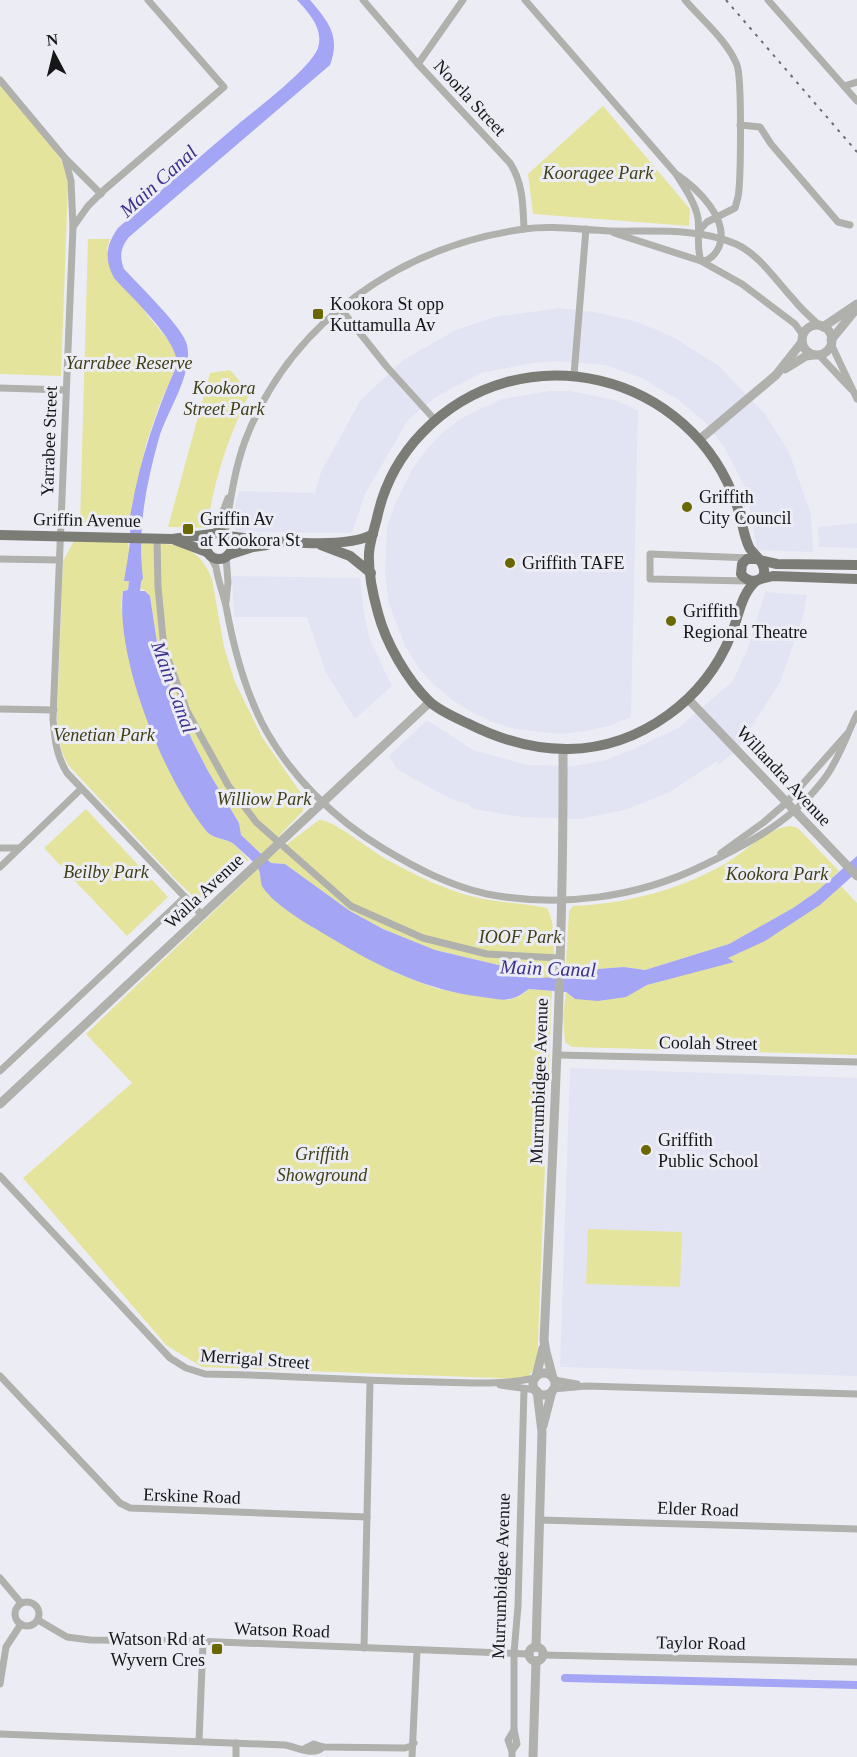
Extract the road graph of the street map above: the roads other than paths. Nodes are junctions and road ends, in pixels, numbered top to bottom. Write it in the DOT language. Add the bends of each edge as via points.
graph roads {
  1 [pos="148,0"];
  2 [pos="363,0"];
  3 [pos="463,0"];
  4 [pos="525,0"];
  5 [pos="685,0"];
  6 [pos="768,0"];
  7 [pos="418,64"];
  8 [pos="0,80"];
  9 [pos="857,82"];
  10 [pos="844,86"];
  11 [pos="857,101"];
  12 [pos="740,125"];
  13 [pos="65,158"];
  14 [pos="676,174"];
  15 [pos="101,194"];
  16 [pos="715,217"];
  17 [pos="850,225"];
  18 [pos="72,227"];
  19 [pos="524,229"];
  20 [pos="586,229"];
  21 [pos="608,231"];
  22 [pos="697,234"];
  23 [pos="722,239"];
  24 [pos="701,261"];
  25 [pos="857,304"];
  26 [pos="340,308"];
  27 [pos="857,308"];
  28 [pos="821,326"];
  29 [pos="802,338"];
  30 [pos="831,342"];
  31 [pos="817,355"];
  32 [pos="574,375"];
  33 [pos="776,375"];
  34 [pos="0,388"];
  35 [pos="65,390"];
  36 [pos="852,391"];
  37 [pos="857,399"];
  38 [pos="435,420"];
  39 [pos="699,440"];
  40 [pos="220,534"];
  41 [pos="373,534"];
  42 [pos="0,535"];
  43 [pos="61,536"];
  44 [pos="152,538"];
  45 [pos="172,539"];
  46 [pos="297,542"];
  47 [pos="312,542"];
  48 [pos="208,554"];
  49 [pos="227,556"];
  50 [pos="0,559"];
  51 [pos="756,559"];
  52 [pos="59,560"];
  53 [pos="816,565"];
  54 [pos="857,565"];
  55 [pos="371,573"];
  56 [pos="815,577"];
  57 [pos="857,579"];
  58 [pos="755,580"];
  59 [pos="225,604"];
  60 [pos="688,699"];
  61 [pos="430,702"];
  62 [pos="0,709"];
  63 [pos="54,710"];
  64 [pos="857,714"];
  65 [pos="853,731"];
  66 [pos="563,751"];
  67 [pos="81,789"];
  68 [pos="321,803"];
  69 [pos="786,803"];
  70 [pos="794,811"];
  71 [pos="279,843"];
  72 [pos="0,848"];
  73 [pos="19,848"];
  74 [pos="0,867"];
  75 [pos="698,868"];
  76 [pos="857,876"];
  77 [pos="184,897"];
  78 [pos="561,901"];
  79 [pos="202,915"];
  80 [pos="560,958"];
  81 [pos="558,1055"];
  82 [pos="857,1062"];
  83 [pos="0,1071"];
  84 [pos="0,1104"];
  85 [pos="0,1176"];
  86 [pos="544,1340"];
  87 [pos="0,1376"];
  88 [pos="536,1377"];
  89 [pos="370,1382"];
  90 [pos="481,1383"];
  91 [pos="553,1385"];
  92 [pos="524,1389"];
  93 [pos="536,1391"];
  94 [pos="857,1394"];
  95 [pos="542,1431"];
  96 [pos="367,1517"];
  97 [pos="539,1520"];
  98 [pos="857,1529"];
  99 [pos="0,1578"];
  100 [pos="21,1603"];
  101 [pos="38,1620"];
  102 [pos="21,1624"];
  103 [pos="203,1641"];
  104 [pos="364,1648"];
  105 [pos="417,1650"];
  106 [pos="514,1653"];
  107 [pos="536,1654"];
  108 [pos="857,1662"];
  109 [pos="0,1684"];
  110 [pos="0,1734"];
  111 [pos="199,1741"];
  112 [pos="236,1743"];
  113 [pos="414,1743"];
  114 [pos="512,1754"];
  115 [pos="236,1757"];
  116 [pos="412,1757"];
  117 [pos="533,1757"];
  1 -- 15 [label="street" via="224,87"];
  2 -- 7 [label="street, Noorla Street"];
  3 -- 7 [label="street"];
  4 -- 14 [label="street"];
  5 -- 12 [label="street" via="727,48 738,68"];
  6 -- 10 [label="street"];
  7 -- 19 [label="street, Noorla Street" via="517,173"];
  8 -- 13 [label="street, Yarrabee Street"];
  9 -- 10 [label="street"];
  10 -- 11 [label="street"];
  12 -- 16 [label="street" via="738,197 735,208"];
  12 -- 17 [label="street" via="760,127 838,222"];
  13 -- 15 [label="street"];
  13 -- 18 [label="street, Yarrabee Street" via="71,181"];
  14 -- 16 [label="street" via="706,200"];
  14 -- 22 [label="street" via="695,206"];
  15 -- 18 [label="street"];
  16 -- 22 [label="street"];
  16 -- 23 [label="street"];
  18 -- 35 [label="street, Yarrabee Street"];
  19 -- 20 [label="street"];
  19 -- 26 [label="street" via="430,253 381,278"];
  20 -- 21 [label="street"];
  20 -- 32 [label="street"];
  21 -- 22 [label="street"];
  21 -- 24 [label="street"];
  22 -- 23 [label="street"];
  22 -- 24 [label="street"];
  23 -- 24 [label="street" via="716,254"];
  23 -- 28 [label="street" via="758,259"];
  24 -- 29 [label="street" via="795,324"];
  25 -- 28 [label="street"];
  26 -- 38 [label="street"];
  26 -- 40 [label="street" via="296,353 269,393 245,441"];
  27 -- 30 [label="street"];
  28 -- 29 [label="street" via="810,327"];
  28 -- 30 [label="street" via="830,334"];
  29 -- 31 [label="street" via="806,350"];
  29 -- 33 [label="street"];
  30 -- 31 [label="street" via="827,351"];
  30 -- 36 [label="street"];
  31 -- 33 [label="street"];
  31 -- 36 [label="street"];
  32 -- 38 [label="main road" via="536,376 496,385 460,401"];
  32 -- 39 [label="main road" via="603,381 650,399"];
  33 -- 39 [label="street"];
  34 -- 35 [label="street"];
  35 -- 43 [label="street, Yarrabee Street"];
  36 -- 37 [label="street"];
  38 -- 41 [label="main road" via="410,446 392,474"];
  39 -- 51 [label="main road" via="723,473"];
  40 -- 45 [label="main road, Griffin Avenue"];
  40 -- 46 [label="main road, Griffin Avenue"];
  40 -- 48 [label="main road" via="206,540"];
  40 -- 49 [label="main road" via="232,547"];
  41 -- 47 [label="main road, Griffin Avenue" via="351,541"];
  41 -- 55 [label="main road"];
  42 -- 43 [label="main road, Griffin Avenue"];
  43 -- 44 [label="main road, Griffin Avenue"];
  43 -- 52 [label="street, Yarrabee Street"];
  44 -- 45 [label="main road, Griffin Avenue"];
  44 -- 71 [label="street" via="164,648 187,711 228,785 256,822"];
  45 -- 48 [label="main road, Griffin Avenue"];
  46 -- 47 [label="main road, Griffin Avenue"];
  46 -- 49 [label="main road, Griffin Avenue" via="253,547"];
  47 -- 55 [label="main road, Griffin Avenue" via="350,556"];
  48 -- 49 [label="main road" via="216,559"];
  48 -- 59 [label="street" via="216,567"];
  49 -- 59 [label="street"];
  50 -- 52 [label="street"];
  51 -- 53 [label="main road"];
  51 -- 58 [label="main road" via="764,569"];
  51 -- 58 [label="main road" via="744,561 740,571 743,577"];
  51 -- 58 [label="street" via="650,554 650,579"];
  52 -- 63 [label="street, Yarrabee Street"];
  53 -- 54 [label="main road"];
  53 -- 56 [label="main road"];
  55 -- 61 [label="main road" via="376,607 391,648"];
  56 -- 57 [label="main road"];
  56 -- 58 [label="main road" via="773,576"];
  58 -- 60 [label="main road" via="717,662"];
  59 -- 68 [label="street" via="234,650 262,724"];
  60 -- 66 [label="main road" via="665,717 609,744"];
  60 -- 69 [label="street, Willandra Avenue"];
  61 -- 66 [label="main road" via="506,740"];
  61 -- 68 [label="street, Walla Avenue"];
  62 -- 63 [label="street"];
  63 -- 67 [label="street, Yarrabee Street" via="59,760"];
  64 -- 65 [label="street"];
  65 -- 69 [label="street"];
  65 -- 70 [label="street" via="826,776"];
  66 -- 78 [label="street, Murrumbidgee Avenue"];
  67 -- 73 [label="street"];
  67 -- 77 [label="street, Yarrabee Street"];
  68 -- 71 [label="street, Walla Avenue"];
  68 -- 78 [label="street" via="367,839 433,876 486,894"];
  69 -- 70 [label="street, Willandra Avenue"];
  69 -- 75 [label="street"];
  70 -- 75 [label="street" via="738,849"];
  70 -- 76 [label="street, Willandra Avenue"];
  71 -- 79 [label="street, Walla Avenue"];
  71 -- 80 [label="street" via="351,906 423,938 487,954"];
  72 -- 73 [label="street"];
  73 -- 74 [label="street"];
  75 -- 78 [label="street" via="626,892"];
  77 -- 79 [label="street, Yarrabee Street"];
  77 -- 83 [label="street, Walla Avenue"];
  78 -- 80 [label="street, Murrumbidgee Avenue"];
  79 -- 84 [label="street, Walla Avenue"];
  80 -- 81 [label="street, Murrumbidgee Avenue"];
  81 -- 82 [label="street, Coolah Street"];
  81 -- 86 [label="street, Murrumbidgee Avenue"];
  85 -- 89 [label="street, Merrigal Street" via="170,1358 186,1368 205,1374"];
  86 -- 88 [label="street, Murrumbidgee Avenue"];
  86 -- 91 [label="street, Murrumbidgee Avenue"];
  87 -- 96 [label="street, Erskine Road" via="120,1503 130,1508"];
  88 -- 90 [label="street, Merrigal Street"];
  88 -- 91 [label="street" via="545,1373"];
  88 -- 93 [label="street"];
  89 -- 90 [label="street, Merrigal Street"];
  89 -- 96 [label="street"];
  90 -- 92 [label="street, Merrigal Street"];
  91 -- 93 [label="street" via="543,1394"];
  91 -- 94 [label="street"];
  91 -- 95 [label="street, Murrumbidgee Avenue"];
  92 -- 93 [label="street, Merrigal Street"];
  92 -- 106 [label="street, Murrumbidgee Avenue"];
  93 -- 95 [label="street, Murrumbidgee Avenue"];
  95 -- 97 [label="street, Murrumbidgee Avenue"];
  96 -- 104 [label="street"];
  97 -- 98 [label="street, Elder Road"];
  97 -- 107 [label="street, Murrumbidgee Avenue"];
  99 -- 100 [label="street"];
  100 -- 101 [label="street" via="33,1603 40,1614"];
  100 -- 102 [label="street" via="15,1614"];
  101 -- 102 [label="street" via="27,1626"];
  101 -- 103 [label="street, Watson Road" via="58,1633 80,1639"];
  102 -- 109 [label="street" via="6,1647"];
  103 -- 104 [label="street, Watson Road"];
  103 -- 111 [label="street"];
  104 -- 105 [label="street, Watson Road"];
  105 -- 106 [label="street, Watson Road"];
  105 -- 113 [label="street"];
  106 -- 107 [label="street, Watson Road"];
  106 -- 114 [label="street, Murrumbidgee Avenue" via="514,1730 508,1740"];
  107 -- 108 [label="street, Taylor Road"];
  107 -- 117 [label="street, Murrumbidgee Avenue"];
  110 -- 111 [label="street"];
  111 -- 112 [label="street"];
  112 -- 113 [label="street" via="304,1749 314,1744 405,1748"];
  112 -- 115 [label="street"];
  113 -- 116 [label="street"];
}
